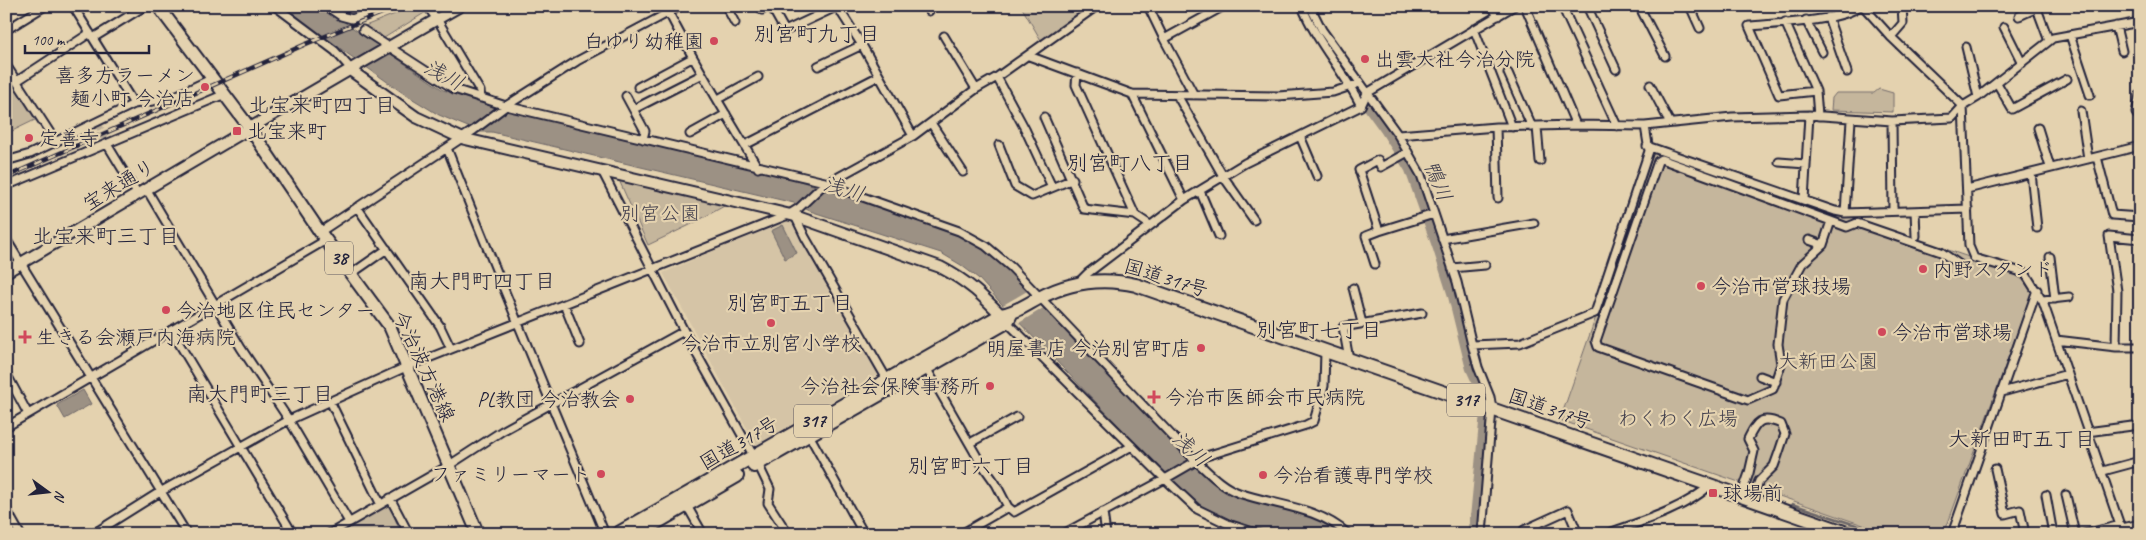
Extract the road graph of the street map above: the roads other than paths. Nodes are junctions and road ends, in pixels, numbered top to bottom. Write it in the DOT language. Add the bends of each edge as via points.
graph roads {
  1 [pos="44,6"];
  2 [pos="73,6"];
  3 [pos="145,6"];
  4 [pos="158,6"];
  5 [pos="275,6"];
  6 [pos="326,6"];
  7 [pos="384,6"];
  8 [pos="427,6"];
  9 [pos="460,6"];
  10 [pos="681,6"];
  11 [pos="726,6"];
  12 [pos="771,6"];
  13 [pos="838,6"];
  14 [pos="1097,6"];
  15 [pos="1148,6"];
  16 [pos="1224,6"];
  17 [pos="1302,6"];
  18 [pos="1310,6"];
  19 [pos="1492,6"];
  20 [pos="1514,6"];
  21 [pos="1525,6"];
  22 [pos="1562,6"];
  23 [pos="1587,6"];
  24 [pos="1639,6"];
  25 [pos="1690,6"];
  26 [pos="1859,6"];
  27 [pos="1863,6"];
  28 [pos="1902,6"];
  29 [pos="2036,7"];
  30 [pos="762,10"];
  31 [pos="669,13"];
  32 [pos="1498,16"];
  33 [pos="2019,16"];
  34 [pos="1828,17"];
  35 [pos="437,19"];
  36 [pos="1806,20"];
  37 [pos="1785,22"];
  38 [pos="2140,22"];
  39 [pos="735,23"];
  40 [pos="2116,26"];
  41 [pos="2004,27"];
  42 [pos="1700,28"];
  43 [pos="1474,29"];
  44 [pos="6,30"];
  45 [pos="363,30"];
  46 [pos="2070,35"];
  47 [pos="92,36"];
  48 [pos="944,36"];
  49 [pos="1891,37"];
  50 [pos="1164,39"];
  51 [pos="2050,41"];
  52 [pos="862,45"];
  53 [pos="1966,47"];
  54 [pos="388,48"];
  55 [pos="2122,51"];
  56 [pos="1822,52"];
  57 [pos="1028,56"];
  58 [pos="1665,56"];
  59 [pos="692,58"];
  60 [pos="2022,63"];
  61 [pos="6,65"];
  62 [pos="818,66"];
  63 [pos="350,69"];
  64 [pos="1616,69"];
  65 [pos="1848,72"];
  66 [pos="1078,73"];
  67 [pos="1508,73"];
  68 [pos="702,75"];
  69 [pos="879,76"];
  70 [pos="997,77"];
  71 [pos="758,78"];
  72 [pos="211,79"];
  73 [pos="2066,79"];
  74 [pos="17,80"];
  75 [pos="1997,83"];
  76 [pos="1360,84"];
  77 [pos="1352,86"];
  78 [pos="1650,86"];
  79 [pos="638,88"];
  80 [pos="976,89"];
  81 [pos="1816,91"];
  82 [pos="1367,93"];
  83 [pos="224,94"];
  84 [pos="1132,94"];
  85 [pos="1177,95"];
  86 [pos="1194,95"];
  87 [pos="2090,95"];
  88 [pos="2140,95"];
  89 [pos="626,96"];
  90 [pos="482,98"];
  91 [pos="1978,98"];
  92 [pos="718,99"];
  93 [pos="134,104"];
  94 [pos="1361,106"];
  95 [pos="1963,106"];
  96 [pos="504,107"];
  97 [pos="634,109"];
  98 [pos="2081,111"];
  99 [pos="726,114"];
  100 [pos="1044,116"];
  101 [pos="1809,116"];
  102 [pos="1818,116"];
  103 [pos="2140,118"];
  104 [pos="1851,120"];
  105 [pos="1892,122"];
  106 [pos="931,123"];
  107 [pos="1670,123"];
  108 [pos="1576,125"];
  109 [pos="1617,126"];
  110 [pos="1645,126"];
  111 [pos="249,127"];
  112 [pos="1512,127"];
  113 [pos="1535,127"];
  114 [pos="1496,128"];
  115 [pos="2038,128"];
  116 [pos="690,134"];
  117 [pos="1398,135"];
  118 [pos="913,136"];
  119 [pos="1300,136"];
  120 [pos="461,138"];
  121 [pos="643,139"];
  122 [pos="56,142"];
  123 [pos="107,144"];
  124 [pos="744,145"];
  125 [pos="999,145"];
  126 [pos="1647,146"];
  127 [pos="2140,146"];
  128 [pos="447,148"];
  129 [pos="1408,152"];
  130 [pos="2097,157"];
  131 [pos="2088,159"];
  132 [pos="6,161"];
  133 [pos="1540,161"];
  134 [pos="1779,162"];
  135 [pos="1806,164"];
  136 [pos="2050,167"];
  137 [pos="758,168"];
  138 [pos="602,171"];
  139 [pos="963,172"];
  140 [pos="2031,173"];
  141 [pos="1223,176"];
  142 [pos="1317,176"];
  143 [pos="1072,179"];
  144 [pos="826,185"];
  145 [pos="6,186"];
  146 [pos="1052,187"];
  147 [pos="1967,189"];
  148 [pos="1200,191"];
  149 [pos="143,192"];
  150 [pos="1498,198"];
  151 [pos="1184,200"];
  152 [pos="1804,200"];
  153 [pos="357,207"];
  154 [pos="1968,209"];
  155 [pos="1893,211"];
  156 [pos="1915,212"];
  157 [pos="794,213"];
  158 [pos="1845,213"];
  159 [pos="1434,214"];
  160 [pos="1135,215"];
  161 [pos="2140,217"];
  162 [pos="1254,220"];
  163 [pos="1832,221"];
  164 [pos="1534,223"];
  165 [pos="1150,225"];
  166 [pos="2037,228"];
  167 [pos="1380,231"];
  168 [pos="323,236"];
  169 [pos="1219,236"];
  170 [pos="1916,236"];
  171 [pos="6,239"];
  172 [pos="2140,239"];
  173 [pos="1442,240"];
  174 [pos="1809,240"];
  175 [pos="1823,245"];
  176 [pos="387,249"];
  177 [pos="2050,257"];
  178 [pos="21,263"];
  179 [pos="1375,264"];
  180 [pos="1485,265"];
  181 [pos="1963,266"];
  182 [pos="652,268"];
  183 [pos="1452,268"];
  184 [pos="6,272"];
  185 [pos="351,274"];
  186 [pos="1079,282"];
  187 [pos="1354,288"];
  188 [pos="2037,290"];
  189 [pos="2069,297"];
  190 [pos="1038,298"];
  191 [pos="2056,299"];
  192 [pos="2043,300"];
  193 [pos="216,303"];
  194 [pos="564,304"];
  195 [pos="1422,314"];
  196 [pos="1006,317"];
  197 [pos="518,323"];
  198 [pos="1362,324"];
  199 [pos="171,330"];
  200 [pos="684,331"];
  201 [pos="2056,340"];
  202 [pos="580,344"];
  203 [pos="1472,345"];
  204 [pos="2140,346"];
  205 [pos="2116,347"];
  206 [pos="451,349"];
  207 [pos="1325,351"];
  208 [pos="1349,360"];
  209 [pos="924,364"];
  210 [pos="406,367"];
  211 [pos="6,373"];
  212 [pos="2068,374"];
  213 [pos="1760,376"];
  214 [pos="91,378"];
  215 [pos="1776,382"];
  216 [pos="890,384"];
  217 [pos="2002,392"];
  218 [pos="330,401"];
  219 [pos="552,403"];
  220 [pos="1492,408"];
  221 [pos="28,414"];
  222 [pos="1017,417"];
  223 [pos="289,420"];
  224 [pos="2132,426"];
  225 [pos="6,427"];
  226 [pos="807,431"];
  227 [pos="2087,432"];
  228 [pos="970,443"];
  229 [pos="1132,446"];
  230 [pos="242,447"];
  231 [pos="756,460"];
  232 [pos="1194,461"];
  233 [pos="2140,461"];
  234 [pos="448,466"];
  235 [pos="1995,469"];
  236 [pos="2103,471"];
  237 [pos="1166,477"];
  238 [pos="1710,485"];
  239 [pos="160,492"];
  240 [pos="2046,495"];
  241 [pos="2066,495"];
  242 [pos="390,498"];
  243 [pos="1746,498"];
  244 [pos="685,501"];
  245 [pos="380,503"];
  246 [pos="1008,507"];
  247 [pos="6,509"];
  248 [pos="1103,512"];
  249 [pos="349,522"];
  250 [pos="2140,524"];
  251 [pos="2122,529"];
  252 [pos="1524,530"];
  253 [pos="20,534"];
  254 [pos="94,534"];
  255 [pos="187,534"];
  256 [pos="293,534"];
  257 [pos="329,534"];
  258 [pos="409,534"];
  259 [pos="478,534"];
  260 [pos="605,534"];
  261 [pos="617,534"];
  262 [pos="638,534"];
  263 [pos="703,534"];
  264 [pos="788,534"];
  265 [pos="864,534"];
  266 [pos="961,534"];
  267 [pos="1063,534"];
  268 [pos="1106,534"];
  269 [pos="1258,534"];
  270 [pos="1348,534"];
  271 [pos="1482,534"];
  272 [pos="1578,534"];
  273 [pos="1606,534"];
  274 [pos="1850,534"];
  275 [pos="1952,534"];
  276 [pos="2025,534"];
  277 [pos="2053,534"];
  278 [pos="2075,534"];
  279 [pos="2084,534"];
  1 -- 44 [label="street"];
  2 -- 47 [label="street"];
  3 -- 47 [label="street"];
  4 -- 72 [label="main road, 今治波方港線 / 38"];
  5 -- 63 [label="street" via="335,51"];
  6 -- 7 [label="street" via="352,19"];
  8 -- 35 [label="street"];
  9 -- 35 [label="street, 宝来通り"];
  10 -- 31 [label="street"];
  11 -- 39 [label="street"];
  12 -- 13 [label="street" via="785,31"];
  12 -- 30 [label="street"];
  13 -- 52 [label="street"];
  14 -- 57 [label="street"];
  15 -- 50 [label="street"];
  16 -- 50 [label="street"];
  17 -- 77 [label="street" via="1312,28"];
  18 -- 76 [label="street" via="1322,30"];
  19 -- 32 [label="street"];
  20 -- 32 [label="street"];
  21 -- 108 [label="street"];
  22 -- 109 [label="street"];
  23 -- 64 [label="street"];
  24 -- 58 [label="street"];
  25 -- 42 [label="street"];
  26 -- 34 [label="street" via="1853,12"];
  27 -- 49 [label="street"];
  28 -- 49 [label="street" via="1903,23"];
  29 -- 33 [label="street"];
  29 -- 51 [label="street"];
  31 -- 59 [label="street"];
  31 -- 96 [label="street" via="577,61"];
  32 -- 43 [label="street"];
  34 -- 36 [label="street"];
  34 -- 65 [label="street"];
  35 -- 54 [label="street, 宝来通り"];
  35 -- 90 [label="street"];
  36 -- 37 [label="street"];
  36 -- 56 [label="street"];
  37 -- 81 [label="street"];
  37 -- 81 [label="street" via="1749,26 1779,95"];
  38 -- 40 [label="street"];
  40 -- 46 [label="street"];
  40 -- 55 [label="street"];
  41 -- 60 [label="street"];
  43 -- 82 [label="street"];
  43 -- 112 [label="street"];
  45 -- 54 [label="street"];
  46 -- 51 [label="street"];
  46 -- 87 [label="street"];
  47 -- 74 [label="street"];
  47 -- 93 [label="street"];
  48 -- 80 [label="street"];
  49 -- 95 [label="street"];
  50 -- 86 [label="street"];
  51 -- 60 [label="street"];
  52 -- 62 [label="street"];
  52 -- 69 [label="street"];
  53 -- 91 [label="street"];
  54 -- 63 [label="street, 宝来通り"];
  54 -- 90 [label="street" via="454,89"];
  57 -- 66 [label="street"];
  57 -- 70 [label="street"];
  59 -- 68 [label="street"];
  59 -- 79 [label="street"];
  60 -- 75 [label="street"];
  61 -- 74 [label="street"];
  63 -- 111 [label="street, 宝来通り"];
  63 -- 120 [label="street" via="416,117"];
  66 -- 84 [label="street"];
  66 -- 160 [label="street" via="1076,85"];
  67 -- 113 [label="street"];
  68 -- 92 [label="street"];
  68 -- 97 [label="street"];
  69 -- 118 [label="street"];
  69 -- 124 [label="street"];
  70 -- 80 [label="street"];
  70 -- 146 [label="street"];
  71 -- 92 [label="street"];
  72 -- 83 [label="main road, 今治波方港線 / 38"];
  72 -- 93 [label="street" via="171,98"];
  73 -- 75 [label="street" via="2012,109"];
  74 -- 122 [label="street"];
  75 -- 91 [label="street"];
  76 -- 77 [label="street"];
  76 -- 82 [label="street"];
  77 -- 86 [label="street" via="1333,92 1278,96"];
  77 -- 94 [label="street"];
  78 -- 107 [label="street"];
  80 -- 106 [label="street"];
  81 -- 102 [label="street"];
  82 -- 94 [label="street"];
  82 -- 117 [label="street"];
  83 -- 111 [label="main road, 今治波方港線 / 38"];
  83 -- 123 [label="street"];
  84 -- 85 [label="street"];
  84 -- 151 [label="street"];
  85 -- 86 [label="street"];
  85 -- 141 [label="street"];
  88 -- 103 [label="street" via="2136,113"];
  89 -- 97 [label="street"];
  90 -- 96 [label="street"];
  91 -- 95 [label="street"];
  92 -- 99 [label="street"];
  93 -- 122 [label="street"];
  94 -- 119 [label="street"];
  95 -- 105 [label="street" via="1952,118"];
  95 -- 147 [label="street"];
  96 -- 120 [label="street"];
  96 -- 121 [label="street"];
  97 -- 121 [label="street" via="645,131"];
  98 -- 131 [label="street"];
  99 -- 116 [label="street"];
  99 -- 124 [label="street"];
  100 -- 143 [label="street"];
  101 -- 102 [label="street"];
  101 -- 107 [label="street" via="1732,117"];
  101 -- 135 [label="street"];
  102 -- 104 [label="street"];
  104 -- 105 [label="street"];
  104 -- 158 [label="street"];
  105 -- 155 [label="street"];
  106 -- 118 [label="street"];
  106 -- 139 [label="street"];
  107 -- 110 [label="street"];
  108 -- 109 [label="street"];
  108 -- 113 [label="street"];
  109 -- 110 [label="street"];
  110 -- 126 [label="street"];
  111 -- 149 [label="street, 宝来通り"];
  111 -- 168 [label="main road, 今治波方港線 / 38"];
  112 -- 113 [label="street"];
  112 -- 114 [label="street"];
  113 -- 133 [label="street"];
  114 -- 117 [label="street"];
  114 -- 150 [label="street"];
  115 -- 136 [label="street"];
  117 -- 129 [label="street"];
  118 -- 144 [label="street"];
  119 -- 141 [label="street"];
  119 -- 142 [label="street"];
  120 -- 128 [label="street"];
  120 -- 138 [label="street"];
  121 -- 137 [label="street"];
  122 -- 132 [label="street"];
  123 -- 145 [label="street"];
  123 -- 149 [label="street"];
  124 -- 137 [label="street"];
  125 -- 146 [label="street" via="1015,186 1032,196"];
  126 -- 152 [label="street"];
  126 -- 203 [label="street" via="1650,151 1595,313 1520,343"];
  127 -- 130 [label="street"];
  128 -- 153 [label="street"];
  128 -- 197 [label="street"];
  129 -- 159 [label="street"];
  129 -- 167 [label="street" via="1381,167 1378,160 1359,170"];
  130 -- 131 [label="street"];
  130 -- 161 [label="street" via="2112,215"];
  131 -- 136 [label="street"];
  134 -- 135 [label="street"];
  135 -- 152 [label="street"];
  136 -- 140 [label="street"];
  137 -- 144 [label="street"];
  138 -- 157 [label="street"];
  138 -- 182 [label="street"];
  140 -- 147 [label="street"];
  140 -- 166 [label="street"];
  141 -- 148 [label="street"];
  141 -- 162 [label="street"];
  143 -- 146 [label="street"];
  143 -- 160 [label="street" via="1084,209"];
  144 -- 157 [label="street"];
  144 -- 190 [label="street" via="974,238 1011,267"];
  147 -- 154 [label="street"];
  148 -- 151 [label="street"];
  148 -- 169 [label="street"];
  149 -- 178 [label="street, 宝来通り"];
  149 -- 193 [label="street"];
  151 -- 165 [label="street"];
  152 -- 158 [label="street"];
  153 -- 168 [label="street"];
  153 -- 176 [label="street"];
  154 -- 156 [label="street"];
  154 -- 188 [label="street" via="1969,246 1974,258 2025,274"];
  155 -- 156 [label="street"];
  155 -- 158 [label="street"];
  156 -- 170 [label="street"];
  157 -- 182 [label="street"];
  157 -- 196 [label="street" via="940,267 962,278"];
  157 -- 216 [label="street"];
  159 -- 167 [label="street"];
  159 -- 173 [label="street"];
  160 -- 165 [label="street"];
  163 -- 175 [label="street"];
  163 -- 181 [label="street" via="1847,227 1857,223 1941,252"];
  163 -- 215 [label="street" via="1658,161 1596,341 1598,347 1748,400 1773,389"];
  164 -- 173 [label="street"];
  165 -- 186 [label="street"];
  167 -- 179 [label="street" via="1366,236"];
  168 -- 185 [label="main road, 今治波方港線 / 38"];
  168 -- 193 [label="street"];
  171 -- 178 [label="street"];
  172 -- 205 [label="street" via="2109,236 2117,291"];
  173 -- 183 [label="street"];
  174 -- 175 [label="street"];
  175 -- 215 [label="street" via="1802,264 1783,299 1778,344 1782,364"];
  176 -- 185 [label="street"];
  176 -- 206 [label="street" via="440,326"];
  177 -- 191 [label="street"];
  178 -- 184 [label="street, 宝来通り"];
  178 -- 214 [label="street"];
  180 -- 183 [label="street"];
  182 -- 194 [label="street"];
  182 -- 200 [label="street"];
  183 -- 203 [label="street"];
  185 -- 210 [label="main road, 今治波方港線 / 38" via="390,327"];
  186 -- 190 [label="highway, 国道317号 / 317"];
  186 -- 207 [label="highway, 国道317号 / 317" via="1118,281 1136,285"];
  187 -- 198 [label="street"];
  188 -- 192 [label="street"];
  188 -- 217 [label="street"];
  189 -- 191 [label="street"];
  190 -- 196 [label="highway, 国道317号 / 317"];
  190 -- 232 [label="street"];
  191 -- 192 [label="street"];
  192 -- 201 [label="street"];
  193 -- 199 [label="street"];
  193 -- 223 [label="street"];
  194 -- 197 [label="street"];
  194 -- 202 [label="street"];
  195 -- 198 [label="street"];
  196 -- 209 [label="highway, 国道317号 / 317"];
  196 -- 229 [label="street"];
  197 -- 206 [label="street"];
  197 -- 219 [label="street"];
  198 -- 208 [label="street" via="1343,327"];
  199 -- 214 [label="street"];
  199 -- 230 [label="street"];
  200 -- 219 [label="street"];
  200 -- 231 [label="street"];
  201 -- 205 [label="street"];
  201 -- 212 [label="street"];
  203 -- 220 [label="street"];
  204 -- 205 [label="street"];
  206 -- 210 [label="street"];
  207 -- 208 [label="highway, 国道317号 / 317"];
  207 -- 232 [label="street" via="1324,386 1314,421"];
  208 -- 220 [label="highway, 国道317号 / 317"];
  209 -- 216 [label="highway, 国道317号 / 317"];
  209 -- 228 [label="street"];
  210 -- 218 [label="street"];
  210 -- 234 [label="main road, 今治波方港線 / 38"];
  211 -- 221 [label="street"];
  212 -- 217 [label="street"];
  212 -- 227 [label="street"];
  213 -- 215 [label="street"];
  214 -- 221 [label="street"];
  214 -- 239 [label="street"];
  216 -- 226 [label="highway, 国道317号 / 317"];
  217 -- 275 [label="street"];
  218 -- 223 [label="street"];
  218 -- 245 [label="street"];
  219 -- 234 [label="street"];
  219 -- 260 [label="street"];
  220 -- 238 [label="highway, 国道317号 / 317"];
  220 -- 271 [label="street"];
  221 -- 225 [label="street"];
  222 -- 228 [label="street"];
  223 -- 230 [label="street"];
  223 -- 249 [label="street"];
  224 -- 227 [label="street"];
  226 -- 231 [label="highway, 国道317号 / 317"];
  226 -- 265 [label="street"];
  227 -- 236 [label="street"];
  228 -- 246 [label="street"];
  229 -- 237 [label="street"];
  229 -- 246 [label="street" via="1014,512"];
  230 -- 239 [label="street"];
  230 -- 256 [label="street"];
  231 -- 244 [label="highway, 国道317号 / 317"];
  231 -- 264 [label="street" via="770,489 768,503"];
  232 -- 237 [label="street"];
  232 -- 270 [label="street" via="1238,493 1309,510"];
  233 -- 236 [label="street"];
  234 -- 242 [label="street"];
  234 -- 259 [label="main road, 今治波方港線 / 38"];
  235 -- 276 [label="street" via="2005,514 2020,510"];
  236 -- 251 [label="street"];
  237 -- 248 [label="street"];
  237 -- 269 [label="street" via="1197,509"];
  238 -- 243 [label="highway, 国道317号 / 317"];
  238 -- 273 [label="street" via="1700,494 1652,517"];
  239 -- 254 [label="street"];
  239 -- 255 [label="street"];
  240 -- 277 [label="street"];
  241 -- 278 [label="street"];
  242 -- 245 [label="street"];
  242 -- 258 [label="street"];
  243 -- 243 [label="street" via="1754,451 1748,439 1761,420 1782,424 1785,434 1774,466"];
  243 -- 274 [label="highway, 国道317号 / 317"];
  244 -- 261 [label="highway, 国道317号 / 317"];
  244 -- 262 [label="highway, 国道317号 / 317"];
  244 -- 263 [label="street"];
  245 -- 249 [label="street"];
  246 -- 266 [label="street"];
  247 -- 253 [label="street"];
  248 -- 267 [label="street"];
  248 -- 268 [label="street"];
  249 -- 257 [label="street"];
  250 -- 251 [label="street"];
  251 -- 279 [label="street"];
  252 -- 272 [label="street" via="1568,510"];
}
